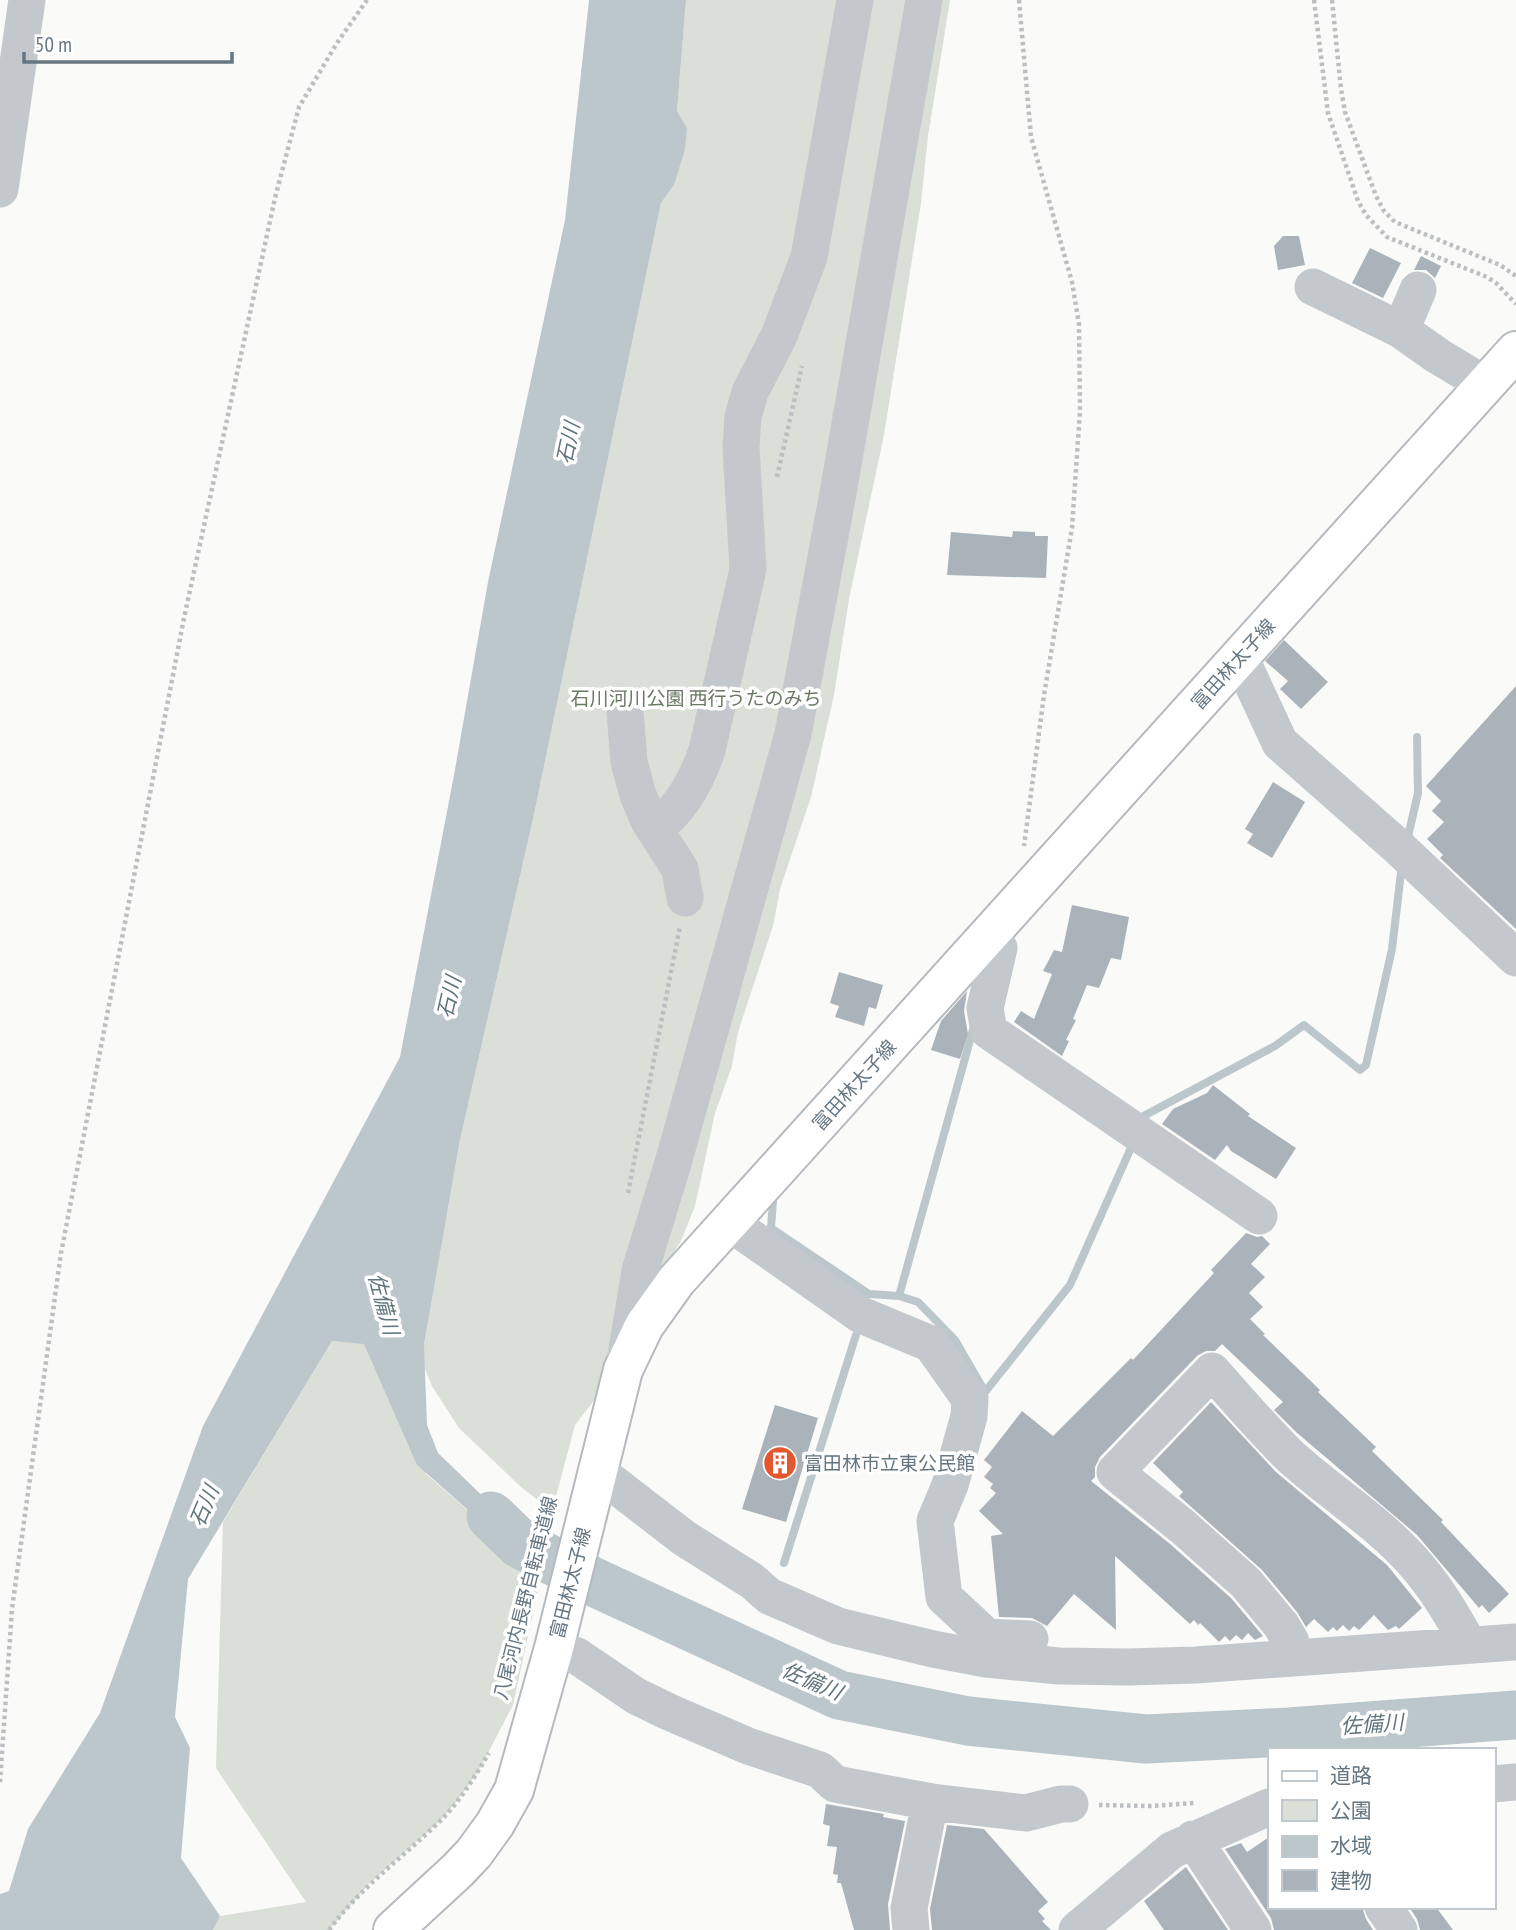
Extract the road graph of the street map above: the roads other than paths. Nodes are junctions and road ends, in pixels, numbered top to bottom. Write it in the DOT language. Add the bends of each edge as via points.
graph roads {
  1 [pos="27,0"];
  2 [pos="855,0"];
  3 [pos="924,0"];
  4 [pos="0,189"];
  5 [pos="1313,288"];
  6 [pos="1418,290"];
  7 [pos="1402,330"];
  8 [pos="1516,351"];
  9 [pos="1486,385"];
  10 [pos="1240,657"];
  11 [pos="625,712"];
  12 [pos="654,829"];
  13 [pos="685,898"];
  14 [pos="988,936"];
  15 [pos="1516,958"];
  16 [pos="1259,1216"];
  17 [pos="730,1223"];
  18 [pos="623,1370"];
  19 [pos="596,1476"];
  20 [pos="557,1637"];
  21 [pos="1516,1642"];
  22 [pos="1469,1645"];
  23 [pos="1292,1658"];
  24 [pos="1174,1665"];
  25 [pos="1516,1782"];
  26 [pos="1495,1784"];
  27 [pos="930,1802"];
  28 [pos="1070,1804"];
  29 [pos="1268,1807"];
  30 [pos="1193,1839"];
  31 [pos="901,1910"];
  32 [pos="1370,1911"];
  33 [pos="393,1930"];
  34 [pos="1077,1930"];
  35 [pos="1253,1930"];
  36 [pos="1399,1930"];
  1 -- 4 [label="street"];
  2 -- 12 [label="street" via="808,257 743,418 748,569 707,750 700,773 682,801 669,819"];
  3 -- 18 [label="street" via="793,734 640,1270"];
  5 -- 7 [label="street"];
  6 -- 7 [label="street"];
  7 -- 9 [label="street"];
  8 -- 9 [label="main road, 富田林太子線"];
  9 -- 10 [label="main road, 富田林太子線"];
  10 -- 14 [label="main road, 富田林太子線"];
  10 -- 15 [label="street" via="1280,743"];
  11 -- 12 [label="street" via="629,762"];
  12 -- 13 [label="street" via="680,869"];
  14 -- 16 [label="street" via="999,948 985,1008 989,1031"];
  14 -- 17 [label="main road, 富田林太子線"];
  17 -- 18 [label="main road, 富田林太子線" via="657,1307"];
  17 -- 24 [label="street" via="861,1315 931,1344 970,1399 950,1485 935,1521 944,1598 987,1637 1114,1644"];
  18 -- 19 [label="main road, 富田林太子線"];
  19 -- 20 [label="main road, 富田林太子線"];
  19 -- 24 [label="street" via="769,1596 838,1626 986,1658 1059,1666"];
  20 -- 27 [label="street" via="636,1696 669,1712 820,1770 835,1784"];
  20 -- 33 [label="main road, 富田林太子線" via="514,1790 495,1824 458,1870"];
  21 -- 22 [label="street"];
  22 -- 23 [label="street"];
  22 -- 23 [label="street" via="1444,1600 1415,1563 1363,1514 1293,1459 1212,1371 1115,1472 1246,1583 1281,1625 1291,1642"];
  23 -- 24 [label="street"];
  25 -- 26 [label="street"];
  27 -- 28 [label="street" via="1026,1812"];
  27 -- 31 [label="street"];
  29 -- 30 [label="street"];
  30 -- 34 [label="street" via="1172,1850"];
  30 -- 35 [label="street"];
  32 -- 36 [label="street"];
}
